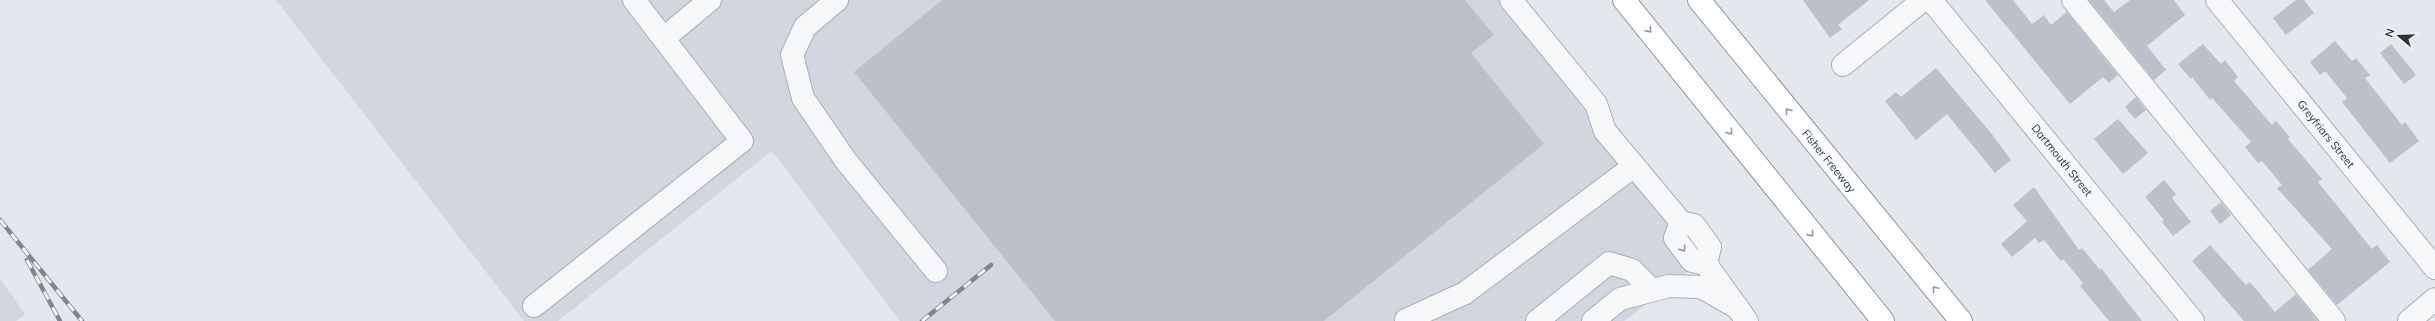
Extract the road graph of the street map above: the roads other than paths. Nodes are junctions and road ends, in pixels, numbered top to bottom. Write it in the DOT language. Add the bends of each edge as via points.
graph roads {
  1 [pos="634,0"];
  2 [pos="710,0"];
  3 [pos="837,0"];
  4 [pos="1511,0"];
  5 [pos="1624,0"];
  6 [pos="1699,0"];
  7 [pos="1923,0"];
  8 [pos="1931,0"];
  9 [pos="2073,0"];
  10 [pos="2217,0"];
  11 [pos="664,38"];
  12 [pos="1843,64"];
  13 [pos="1634,166"];
  14 [pos="1827,254"];
  15 [pos="2435,268"];
  16 [pos="936,271"];
  17 [pos="1652,290"];
  18 [pos="2435,299"];
  19 [pos="534,306"];
  20 [pos="1742,314"];
  21 [pos="1406,320"];
  22 [pos="1961,320"];
  23 [pos="1537,321"];
  24 [pos="1593,321"];
  25 [pos="1868,321"];
  26 [pos="1883,321"];
  27 [pos="2193,321"];
  28 [pos="2334,321"];
  29 [pos="2409,321"];
  1 -- 11 [label="street"];
  2 -- 11 [label="street"];
  3 -- 16 [label="street" via="805,27 792,55 803,98 846,161"];
  4 -- 13 [label="street" via="1596,104 1605,131"];
  5 -- 14 [label="highway, one-way"];
  22 -- 6 [label="highway, Fisher Freeway, one-way"];
  7 -- 12 [label="street"];
  8 -- 27 [label="street, Dartmouth Street"];
  9 -- 28 [label="street"];
  10 -- 15 [label="street, Greyfriars Street"];
  11 -- 19 [label="street" via="742,141"];
  13 -- 20 [label="street" via="1681,222 1694,225 1710,247 1706,264"];
  13 -- 21 [label="street" via="1465,293"];
  14 -- 25 [label="highway"];
  14 -- 26 [label="highway"];
  17 -- 20 [label="street" via="1669,286 1701,287"];
  17 -- 23 [label="street" via="1632,270 1609,263"];
  17 -- 24 [label="street" via="1620,299"];
  18 -- 29 [label="street"];
}
